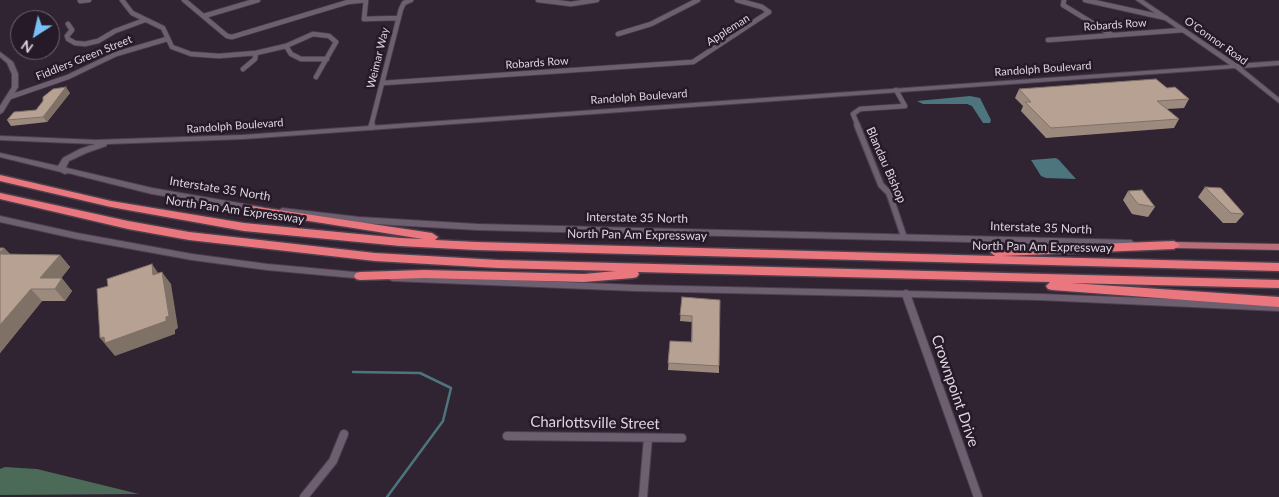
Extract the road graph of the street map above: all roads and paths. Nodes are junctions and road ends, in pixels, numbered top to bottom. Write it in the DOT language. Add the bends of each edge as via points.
graph roads {
  1 [pos="90,0"];
  2 [pos="122,0"];
  3 [pos="184,0"];
  4 [pos="258,0"];
  5 [pos="412,0"];
  6 [pos="538,0"];
  7 [pos="597,0"];
  8 [pos="698,0"];
  9 [pos="737,0"];
  10 [pos="1064,0"];
  11 [pos="1085,0"];
  12 [pos="1139,0"];
  13 [pos="80,1"];
  14 [pos="204,16"];
  15 [pos="398,18"];
  16 [pos="1166,18"];
  17 [pos="145,20"];
  18 [pos="68,24"];
  19 [pos="1183,30"];
  20 [pos="618,34"];
  21 [pos="1112,35"];
  22 [pos="167,37"];
  23 [pos="1048,40"];
  24 [pos="286,46"];
  25 [pos="256,53"];
  26 [pos="0,54"];
  27 [pos="327,59"];
  28 [pos="693,62"];
  29 [pos="1279,62"];
  30 [pos="1236,66"];
  31 [pos="243,69"];
  32 [pos="316,77"];
  33 [pos="383,83"];
  34 [pos="896,90"];
  35 [pos="12,94"];
  36 [pos="1279,101"];
  37 [pos="0,112"];
  38 [pos="371,127"];
  39 [pos="0,138"];
  40 [pos="111,142"];
  41 [pos="0,155"];
  42 [pos="65,172"];
  43 [pos="0,178"];
  44 [pos="0,196"];
  45 [pos="252,209"];
  46 [pos="0,218"];
  47 [pos="904,237"];
  48 [pos="1174,245"];
  49 [pos="1279,247"];
  50 [pos="653,250"];
  51 [pos="769,252"];
  52 [pos="1279,267"];
  53 [pos="704,269"];
  54 [pos="826,272"];
  55 [pos="360,276"];
  56 [pos="1279,284"];
  57 [pos="906,294"];
  58 [pos="1279,302"];
  59 [pos="1279,307"];
  60 [pos="344,434"];
  61 [pos="506,436"];
  62 [pos="648,438"];
  63 [pos="682,438"];
  64 [pos="304,497"];
  65 [pos="643,497"];
  66 [pos="978,497"];
  1 -- 13 [label="street"];
  2 -- 17 [label="street" via="132,13"];
  3 -- 14 [label="street"];
  4 -- 14 [label="street"];
  5 -- 15 [label="street, Weimar Way" via="402,6"];
  6 -- 7 [label="street" via="571,4"];
  8 -- 20 [label="street" via="650,24"];
  9 -- 28 [label="street, Appleman" via="769,11"];
  10 -- 21 [label="street" via="1063,5"];
  11 -- 16 [label="street"];
  12 -- 16 [label="main road, O'Connor Road"];
  14 -- 15 [label="street" via="232,37 348,2 366,0 364,19"];
  15 -- 33 [label="street, Weimar Way"];
  16 -- 19 [label="main road, O'Connor Road"];
  17 -- 18 [label="street" via="85,44 68,39 72,30"];
  17 -- 22 [label="street" via="163,28"];
  19 -- 21 [label="street, Robards Row"];
  19 -- 30 [label="main road, O'Connor Road"];
  21 -- 23 [label="street, Robards Row"];
  22 -- 25 [label="street" via="172,47 191,54"];
  22 -- 35 [label="street, Fiddlers Green Street" via="116,54 68,77"];
  24 -- 25 [label="street"];
  24 -- 27 [label="street" via="295,57"];
  24 -- 27 [label="street" via="318,33 336,42"];
  25 -- 31 [label="street"];
  26 -- 35 [label="main road" via="10,62 15,74"];
  27 -- 32 [label="street"];
  28 -- 33 [label="street, Robards Row"];
  29 -- 30 [label="main road, Randolph Boulevard"];
  30 -- 34 [label="main road, Randolph Boulevard"];
  30 -- 36 [label="main road, O'Connor Road"];
  33 -- 38 [label="street, Weimar Way"];
  34 -- 38 [label="main road, Randolph Boulevard"];
  34 -- 47 [label="street, Blandau Bishop" via="905,106 860,109 853,114 881,185 889,193"];
  35 -- 37 [label="main road"];
  38 -- 40 [label="main road, Randolph Boulevard" via="243,137"];
  39 -- 40 [label="main road, Randolph Boulevard"];
  40 -- 42 [label="main road" via="72,156 62,167"];
  41 -- 42 [label="main road, Interstate 35 North"];
  42 -- 45 [label="main road, Interstate 35 North"];
  43 -- 50 [label="highway, North Pan Am Expressway" via="142,210 314,235 476,246"];
  44 -- 53 [label="highway" via="163,232 334,254 498,264"];
  45 -- 47 [label="main road, Interstate 35 North" via="477,227"];
  45 -- 50 [label="highway" via="428,236"];
  46 -- 55 [label="main road" via="192,257"];
  47 -- 48 [label="main road, Interstate 35 North"];
  48 -- 49 [label="main road, Interstate 35 North"];
  48 -- 51 [label="highway" via="1020,252"];
  50 -- 51 [label="highway, North Pan Am Expressway"];
  51 -- 52 [label="highway, North Pan Am Expressway"];
  53 -- 54 [label="highway"];
  53 -- 55 [label="highway" via="584,278 424,274"];
  54 -- 56 [label="highway"];
  54 -- 58 [label="highway"];
  55 -- 57 [label="main road" via="627,288"];
  57 -- 59 [label="main road"];
  57 -- 66 [label="street, Crownpoint Drive"];
  60 -- 64 [label="street" via="333,461"];
  61 -- 62 [label="street, Charlottsville Street"];
  62 -- 63 [label="street, Charlottsville Street"];
  62 -- 65 [label="street"];
}
